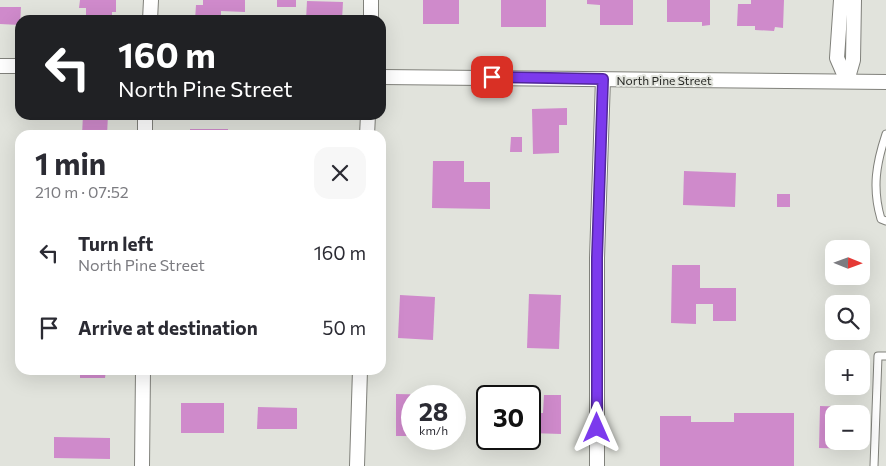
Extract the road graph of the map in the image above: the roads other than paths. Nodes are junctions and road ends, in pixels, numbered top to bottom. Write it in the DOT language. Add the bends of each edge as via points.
graph roads {
  1 [pos="151,0"];
  2 [pos="371,0"];
  3 [pos="841,0"];
  4 [pos="854,0"];
  5 [pos="150,15"];
  6 [pos="371,15"];
  7 [pos="0,66"];
  8 [pos="15,66"];
  9 [pos="386,77"];
  10 [pos="603,79"];
  11 [pos="847,81"];
  12 [pos="886,82"];
  13 [pos="886,134"];
  14 [pos="886,221"];
  15 [pos="886,356"];
  16 [pos="143,375"];
  17 [pos="360,375"];
  18 [pos="142,466"];
  19 [pos="356,466"];
  20 [pos="597,466"];
  21 [pos="874,466"];
  1 -- 5 [label="street"];
  2 -- 6 [label="street"];
  3 -- 11 [label="street" via="838,58"];
  4 -- 11 [label="street" via="854,60"];
  7 -- 8 [label="street"];
  9 -- 10 [label="street, North Pine Street"];
  10 -- 11 [label="street, North Pine Street"];
  10 -- 20 [label="street" via="597,258"];
  11 -- 12 [label="street, North Pine Street"];
  13 -- 14 [label="lane" via="874,179 881,219"];
  15 -- 21 [label="lane" via="878,356"];
  16 -- 18 [label="street"];
  17 -- 19 [label="street"];
}
